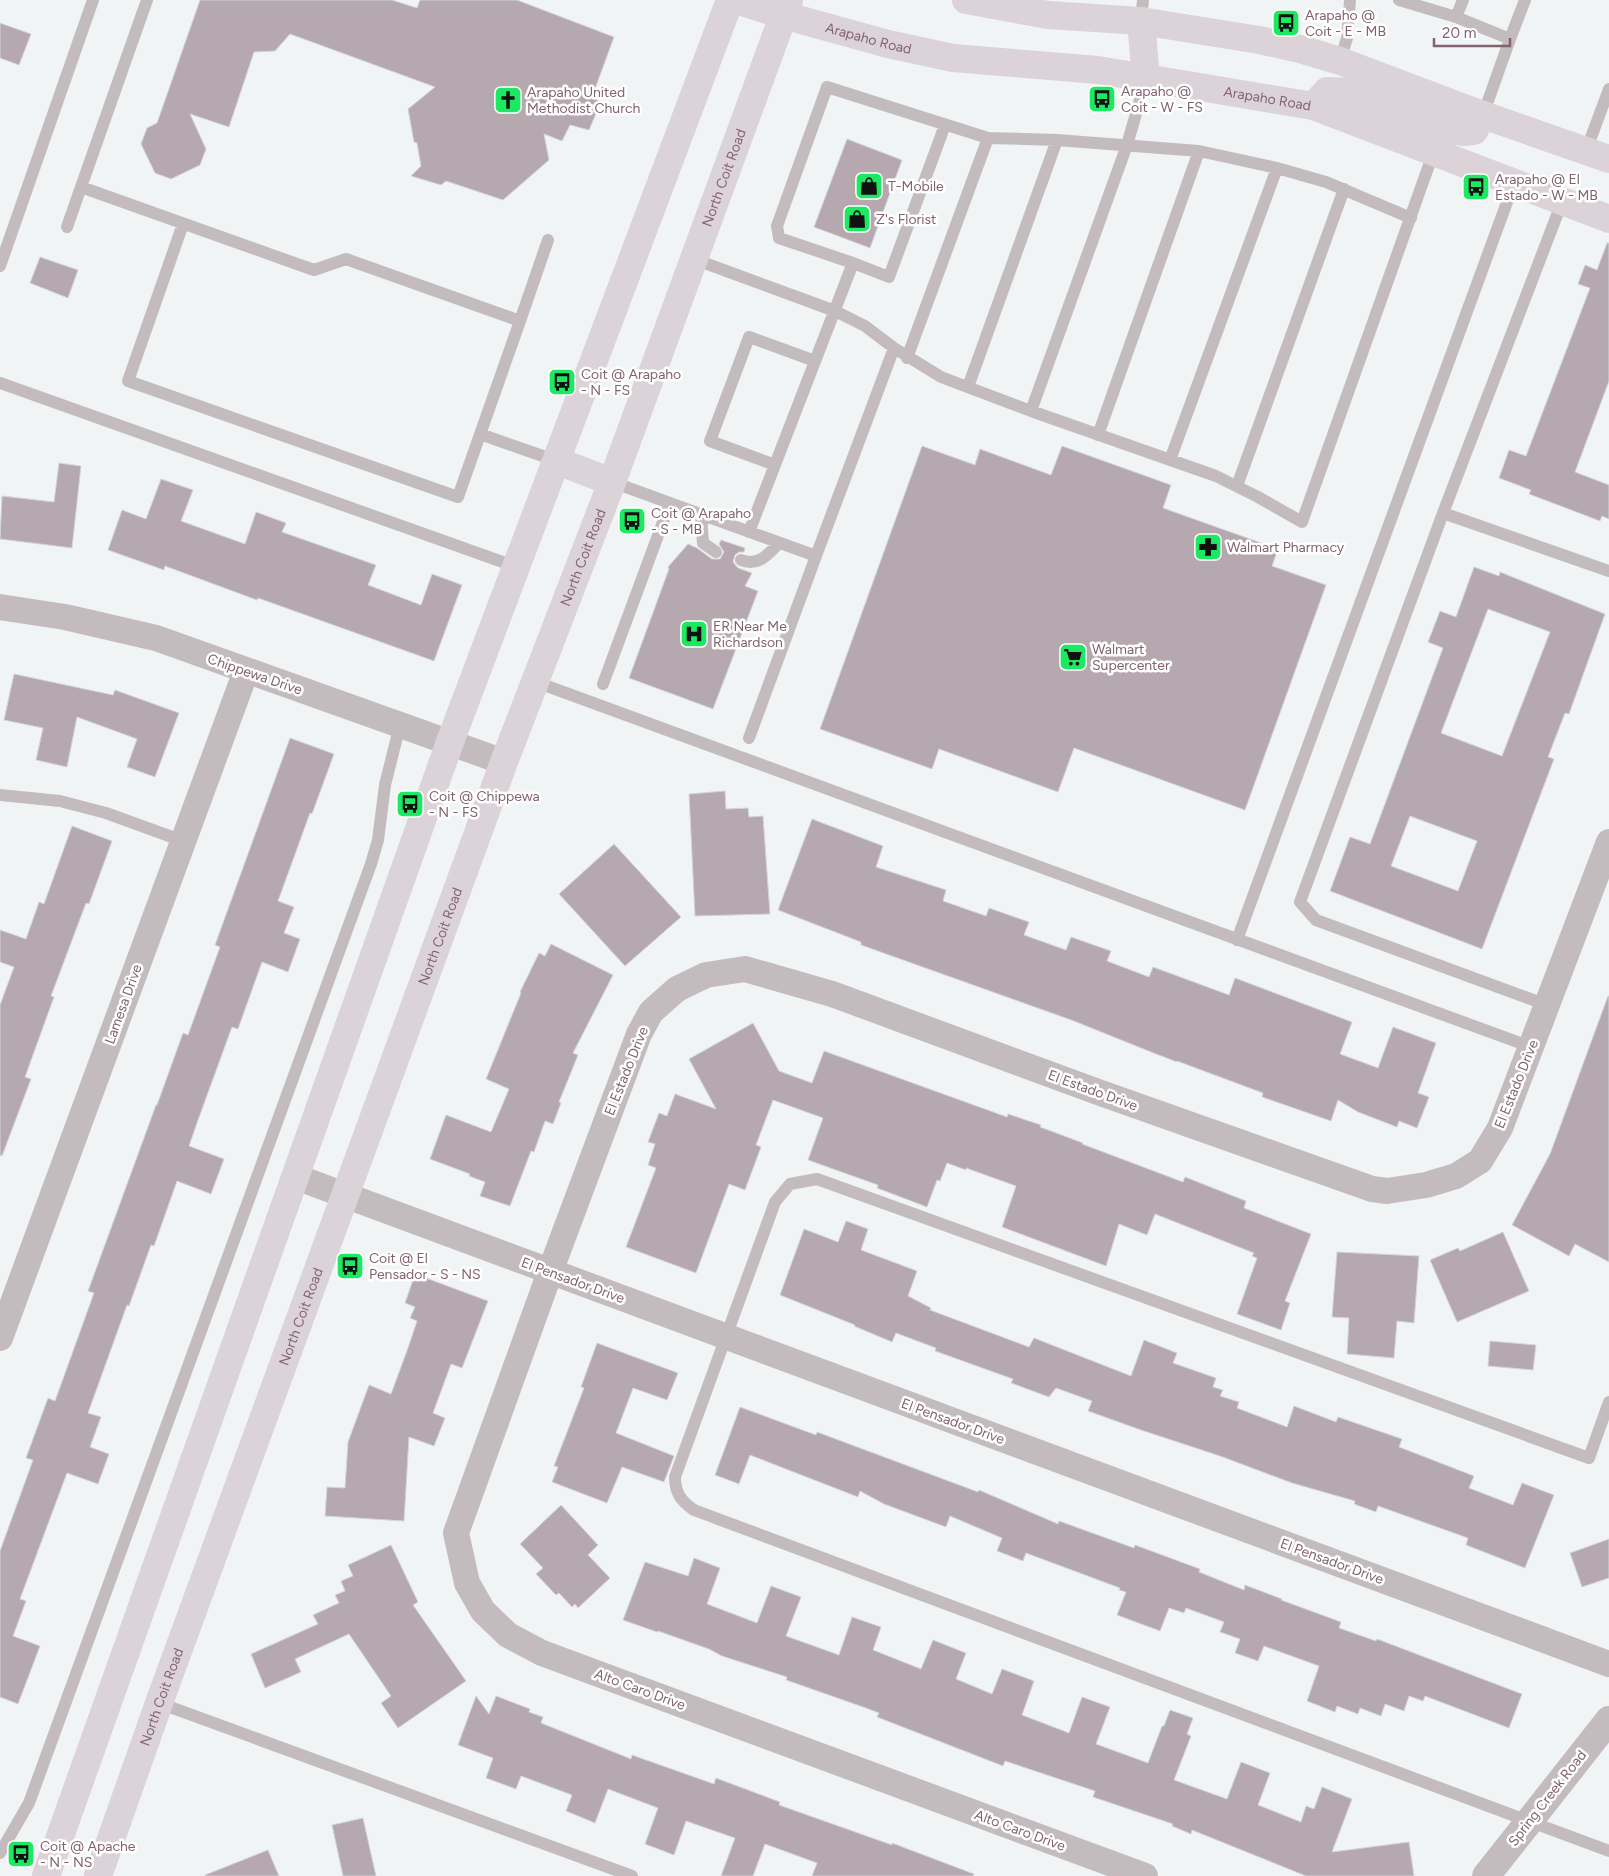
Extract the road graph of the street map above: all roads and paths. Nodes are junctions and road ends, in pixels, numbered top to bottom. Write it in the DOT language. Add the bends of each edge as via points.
graph roads {
  1 [pos="92,0"];
  2 [pos="147,0"];
  3 [pos="730,0"];
  4 [pos="736,0"];
  5 [pos="966,0"];
  6 [pos="1350,0"];
  7 [pos="1399,0"];
  8 [pos="1462,0"];
  9 [pos="1525,0"];
  10 [pos="1034,6"];
  11 [pos="786,8"];
  12 [pos="1142,10"];
  13 [pos="1456,17"];
  14 [pos="1510,39"];
  15 [pos="1340,61"];
  16 [pos="1146,79"];
  17 [pos="1609,89"];
  18 [pos="1313,106"];
  19 [pos="1482,115"];
  20 [pos="945,125"];
  21 [pos="988,138"];
  22 [pos="1057,140"];
  23 [pos="1128,144"];
  24 [pos="1200,151"];
  25 [pos="1434,151"];
  26 [pos="1598,155"];
  27 [pos="1277,168"];
  28 [pos="1514,183"];
  29 [pos="81,187"];
  30 [pos="1344,189"];
  31 [pos="1562,202"];
  32 [pos="1411,218"];
  33 [pos="1609,219"];
  34 [pos="183,224"];
  35 [pos="67,227"];
  36 [pos="548,240"];
  37 [pos="694,259"];
  38 [pos="852,263"];
  39 [pos="0,266"];
  40 [pos="835,311"];
  41 [pos="520,321"];
  42 [pos="894,348"];
  43 [pos="907,358"];
  44 [pos="815,361"];
  45 [pos="0,383"];
  46 [pos="968,387"];
  47 [pos="1032,412"];
  48 [pos="480,434"];
  49 [pos="1098,435"];
  50 [pos="1170,460"];
  51 [pos="557,461"];
  52 [pos="775,465"];
  53 [pos="612,482"];
  54 [pos="1237,486"];
  55 [pos="670,503"];
  56 [pos="1443,513"];
  57 [pos="701,515"];
  58 [pos="749,532"];
  59 [pos="779,543"];
  60 [pos="716,552"];
  61 [pos="816,556"];
  62 [pos="741,560"];
  63 [pos="517,567"];
  64 [pos="1609,571"];
  65 [pos="0,607"];
  66 [pos="246,671"];
  67 [pos="536,682"];
  68 [pos="603,684"];
  69 [pos="400,724"];
  70 [pos="749,738"];
  71 [pos="450,742"];
  72 [pos="504,762"];
  73 [pos="0,795"];
  74 [pos="183,841"];
  75 [pos="1609,842"];
  76 [pos="1237,940"];
  77 [pos="1547,1005"];
  78 [pos="1530,1047"];
  79 [pos="296,1177"];
  80 [pos="345,1196"];
  81 [pos="550,1272"];
  82 [pos="725,1336"];
  83 [pos="0,1338"];
  84 [pos="1609,1402"];
  85 [pos="1609,1664"];
  86 [pos="159,1702"];
  87 [pos="1609,1720"];
  88 [pos="1529,1821"];
  89 [pos="1609,1851"];
  90 [pos="0,1853"];
  91 [pos="46,1876"];
  92 [pos="98,1876"];
  93 [pos="632,1876"];
  94 [pos="1145,1876"];
  95 [pos="1486,1876"];
  1 -- 39 [label="lane"];
  2 -- 29 [label="lane"];
  3 -- 51 [label="main road"];
  4 -- 11 [label="main road, Arapaho Road"];
  5 -- 10 [label="main road"];
  6 -- 15 [label="lane" via="1347,38"];
  7 -- 13 [label="lane"];
  8 -- 13 [label="lane"];
  9 -- 14 [label="lane"];
  10 -- 12 [label="main road" via="1048,15"];
  11 -- 16 [label="main road, Arapaho Road" via="888,44 953,58 1098,70"];
  11 -- 37 [label="main road, North Coit Road"];
  12 -- 15 [label="main road" via="1300,48"];
  12 -- 16 [label="main road"];
  13 -- 14 [label="lane"];
  14 -- 19 [label="lane"];
  15 -- 19 [label="main road"];
  16 -- 18 [label="main road, Arapaho Road"];
  16 -- 23 [label="lane"];
  17 -- 26 [label="lane"];
  18 -- 19 [label="main road" via="1327,91 1354,92 1453,131 1464,132 1474,131"];
  18 -- 25 [label="main road, Arapaho Road"];
  19 -- 26 [label="main road"];
  20 -- 21 [label="lane"];
  20 -- 38 [label="lane" via="889,277"];
  20 -- 38 [label="lane" via="827,87 777,226 779,238"];
  21 -- 22 [label="lane"];
  21 -- 43 [label="lane"];
  22 -- 23 [label="lane"];
  22 -- 46 [label="lane"];
  23 -- 24 [label="lane"];
  23 -- 47 [label="lane"];
  24 -- 27 [label="lane"];
  24 -- 49 [label="lane"];
  25 -- 28 [label="main road, Arapaho Road"];
  25 -- 32 [label="lane"];
  27 -- 30 [label="lane"];
  27 -- 50 [label="lane"];
  28 -- 31 [label="main road, Arapaho Road"];
  28 -- 76 [label="lane"];
  29 -- 34 [label="lane"];
  29 -- 35 [label="lane"];
  30 -- 32 [label="lane"];
  30 -- 54 [label="lane"];
  31 -- 33 [label="main road, Arapaho Road"];
  31 -- 56 [label="lane"];
  32 -- 54 [label="lane" via="1302,522"];
  34 -- 41 [label="lane" via="314,270 346,260"];
  34 -- 48 [label="lane" via="128,381 458,497"];
  36 -- 41 [label="lane"];
  37 -- 40 [label="lane"];
  37 -- 53 [label="main road, North Coit Road"];
  38 -- 40 [label="lane"];
  40 -- 42 [label="lane" via="866,326"];
  40 -- 44 [label="lane"];
  41 -- 48 [label="lane"];
  42 -- 43 [label="lane"];
  42 -- 61 [label="lane"];
  43 -- 46 [label="lane" via="940,378"];
  44 -- 52 [label="lane"];
  44 -- 52 [label="lane" via="749,337 710,441"];
  45 -- 63 [label="lane"];
  46 -- 47 [label="lane"];
  47 -- 49 [label="lane"];
  48 -- 51 [label="lane"];
  49 -- 50 [label="lane"];
  50 -- 54 [label="lane"];
  51 -- 53 [label="main road"];
  51 -- 63 [label="main road"];
  52 -- 58 [label="lane"];
  53 -- 55 [label="lane"];
  53 -- 67 [label="main road, North Coit Road"];
  55 -- 57 [label="lane"];
  55 -- 68 [label="lane"];
  56 -- 64 [label="lane"];
  56 -- 77 [label="lane" via="1300,902 1316,920"];
  57 -- 58 [label="lane"];
  57 -- 60 [label="lane" via="703,543"];
  58 -- 59 [label="lane"];
  59 -- 61 [label="lane"];
  59 -- 62 [label="lane" via="764,559"];
  61 -- 70 [label="lane"];
  63 -- 71 [label="main road"];
  65 -- 66 [label="street, Chippewa Drive" via="65,617 156,638"];
  66 -- 69 [label="street, Chippewa Drive"];
  66 -- 74 [label="street, Lamesa Drive"];
  67 -- 72 [label="main road, North Coit Road"];
  67 -- 76 [label="lane"];
  69 -- 71 [label="street, Chippewa Drive"];
  69 -- 90 [label="lane" via="371,864 29,1803"];
  71 -- 72 [label="street, Chippewa Drive"];
  71 -- 79 [label="main road"];
  72 -- 80 [label="main road, North Coit Road"];
  73 -- 74 [label="lane" via="60,802 106,813"];
  74 -- 83 [label="street, Lamesa Drive"];
  75 -- 77 [label="street, El Estado Drive"];
  76 -- 78 [label="lane"];
  77 -- 78 [label="street, El Estado Drive"];
  78 -- 81 [label="street, El Estado Drive" via="1500,1128 1480,1161 1456,1176 1387,1191 1372,1189 1116,1099 832,994 745,969 706,975 671,994 651,1012 639,1034"];
  79 -- 80 [label="street, El Pensador Drive"];
  79 -- 91 [label="main road"];
  80 -- 81 [label="street, El Pensador Drive"];
  80 -- 86 [label="main road, North Coit Road"];
  81 -- 82 [label="street, El Pensador Drive"];
  81 -- 94 [label="street, Alto Caro Drive" via="456,1533 467,1583 483,1611 508,1635 542,1653"];
  82 -- 84 [label="lane" via="775,1202 790,1184 817,1179 1589,1458"];
  82 -- 85 [label="street, El Pensador Drive"];
  82 -- 88 [label="lane" via="675,1477 675,1488 683,1503 694,1510"];
  86 -- 92 [label="main road, North Coit Road"];
  86 -- 93 [label="lane"];
  87 -- 88 [label="street, Spring Creek Road"];
  88 -- 89 [label="lane"];
  88 -- 95 [label="street, Spring Creek Road"];
}
